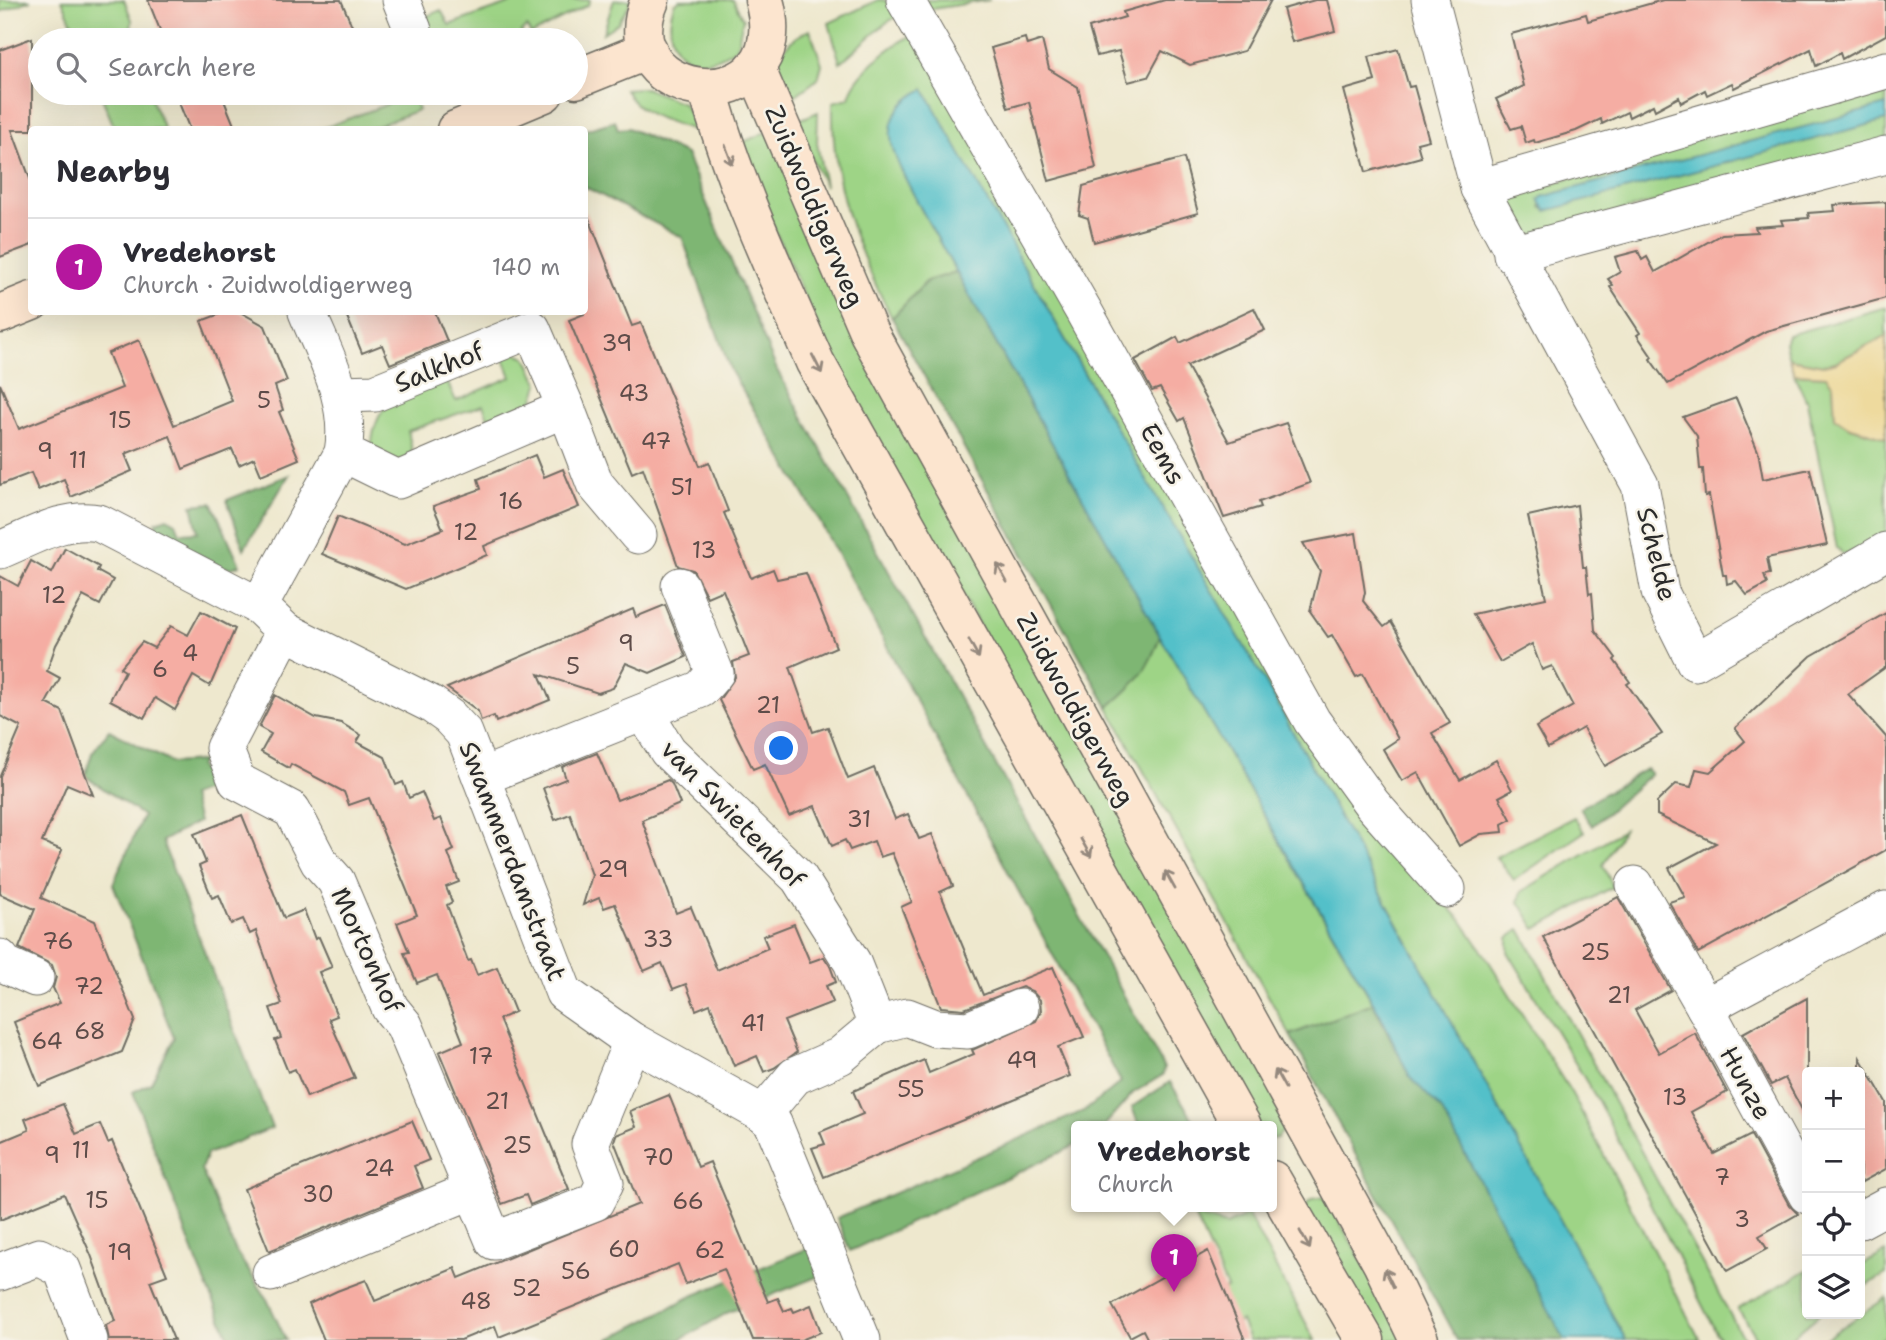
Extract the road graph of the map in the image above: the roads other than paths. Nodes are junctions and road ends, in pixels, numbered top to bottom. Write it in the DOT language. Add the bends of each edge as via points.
graph roads {
  1 [pos="650,0"];
  2 [pos="765,0"];
  3 [pos="905,0"];
  4 [pos="1430,0"];
  5 [pos="648,50"];
  6 [pos="755,67"];
  7 [pos="1886,70"];
  8 [pos="588,74"];
  9 [pos="708,90"];
  10 [pos="515,105"];
  11 [pos="466,126"];
  12 [pos="1886,155"];
  13 [pos="1479,188"];
  14 [pos="1512,254"];
  15 [pos="28,303"];
  16 [pos="0,314"];
  17 [pos="308,315"];
  18 [pos="341,394"];
  19 [pos="566,408"];
  20 [pos="343,453"];
  21 [pos="638,535"];
  22 [pos="0,550"];
  23 [pos="1886,551"];
  24 [pos="680,586"];
  25 [pos="259,606"];
  26 [pos="285,631"];
  27 [pos="645,714"];
  28 [pos="481,777"];
  29 [pos="1635,885"];
  30 [pos="1447,890"];
  31 [pos="1886,910"];
  32 [pos="0,958"];
  33 [pos="35,978"];
  34 [pos="1705,1007"];
  35 [pos="1020,1008"];
  36 [pos="877,1026"];
  37 [pos="632,1041"];
  38 [pos="763,1114"];
  39 [pos="1239,1121"];
  40 [pos="1277,1189"];
  41 [pos="473,1190"];
  42 [pos="1806,1193"];
  43 [pos="1886,1206"];
  44 [pos="1865,1217"];
  45 [pos="0,1272"];
  46 [pos="271,1273"];
  47 [pos="89,1340"];
  48 [pos="862,1340"];
  49 [pos="1365,1340"];
  50 [pos="1419,1340"];
  1 -- 5 [label="main road" via="643,31"];
  2 -- 6 [label="main road" via="769,35"];
  3 -- 30 [label="street, Eems" via="1312,721 1372,804"];
  4 -- 13 [label="street, Schelde"];
  5 -- 8 [label="main road"];
  5 -- 9 [label="main road" via="657,67 672,80"];
  6 -- 9 [label="main road" via="742,79"];
  50 -- 6 [label="main road, Zuidwoldigerweg, one-way" via="1375,1251 869,333"];
  7 -- 13 [label="street"];
  9 -- 39 [label="main road, one-way" via="767,253 815,362"];
  10 -- 11 [label="main road"];
  12 -- 14 [label="street"];
  13 -- 14 [label="street, Schelde"];
  14 -- 23 [label="street, Schelde" via="1640,485 1660,592 1695,662"];
  15 -- 16 [label="main road"];
  17 -- 18 [label="street"];
  18 -- 19 [label="street, Salkhof" via="375,393 532,329"];
  18 -- 20 [label="street" via="348,428"];
  19 -- 20 [label="street" via="398,480"];
  19 -- 21 [label="street, Salkhof" via="595,484"];
  20 -- 25 [label="street"];
  22 -- 25 [label="street, Swammerdamstraat" via="81,519 99,523"];
  24 -- 27 [label="street, van Swietenhof" via="715,673 701,690"];
  25 -- 26 [label="street, Swammerdamstraat"];
  26 -- 28 [label="street, Swammerdamstraat" via="449,717 464,733"];
  26 -- 41 [label="street, Mortonhof" via="223,748 237,781 292,810 319,862 336,881 390,1008 404,1025"];
  27 -- 28 [label="street, van Swietenhof"];
  27 -- 36 [label="street, van Swietenhof" via="668,751 799,878 852,962"];
  28 -- 37 [label="street, Swammerdamstraat" via="564,993"];
  29 -- 34 [label="street, Hunze"];
  31 -- 34 [label="street"];
  32 -- 33 [label="street"];
  34 -- 42 [label="street, Hunze"];
  35 -- 36 [label="street" via="968,1030 935,1028 907,1017"];
  36 -- 38 [label="street" via="840,1056 794,1076"];
  37 -- 38 [label="street, Swammerdamstraat"];
  37 -- 41 [label="street, Mortonhof" via="590,1144 605,1183 595,1202 494,1241"];
  38 -- 48 [label="street, Swammerdamstraat" via="779,1133"];
  40 -- 49 [label="main road, one-way"];
  41 -- 46 [label="street"];
  43 -- 44 [label="street"];
  45 -- 47 [label="street" via="38,1257 62,1269"];
}
